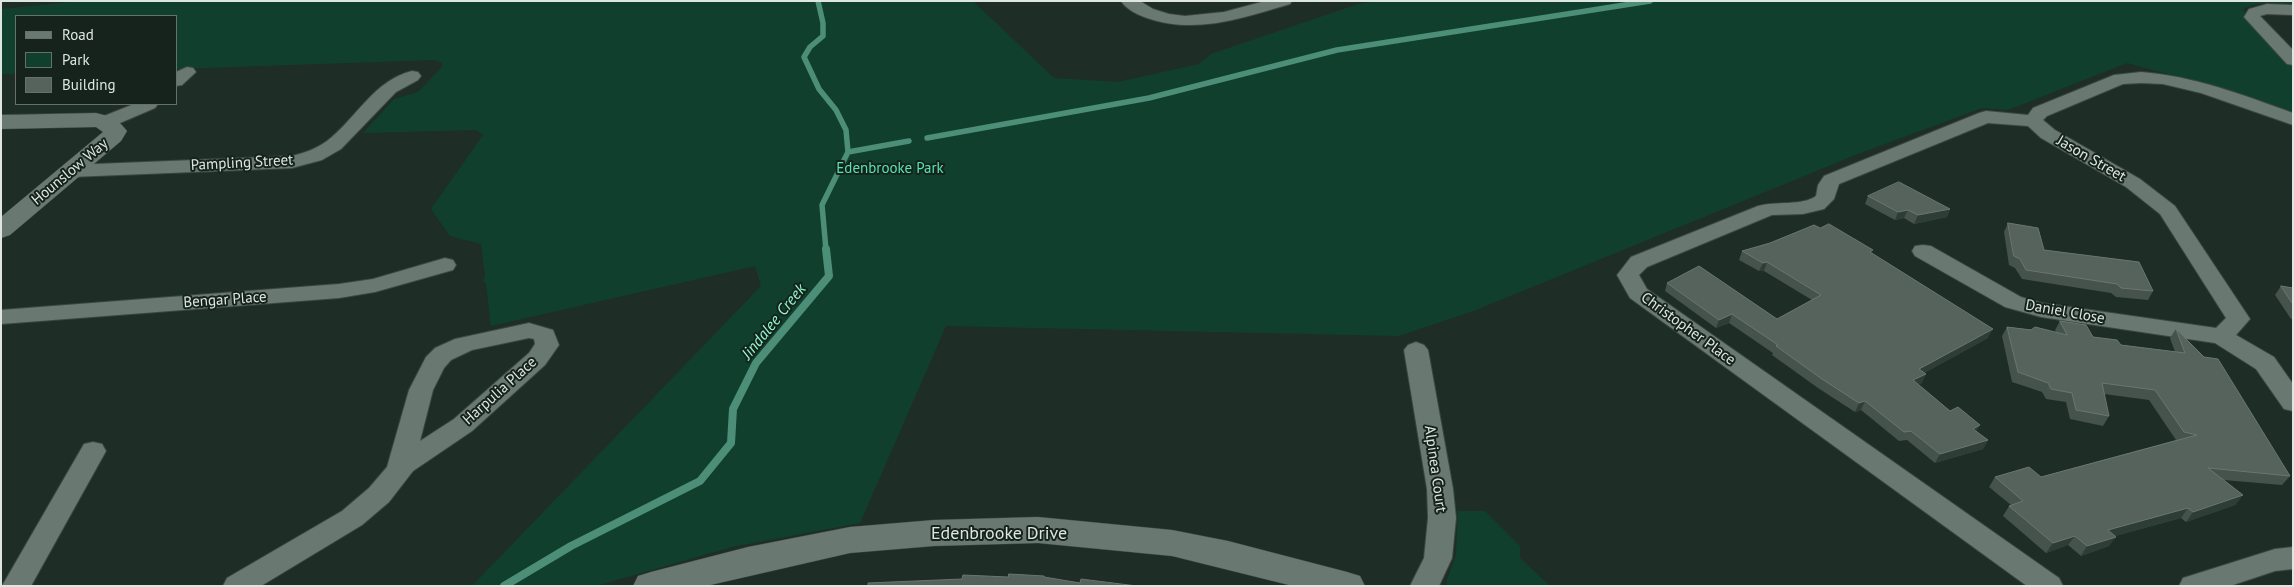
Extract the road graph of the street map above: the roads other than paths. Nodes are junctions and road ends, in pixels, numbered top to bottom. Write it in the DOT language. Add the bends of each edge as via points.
graph roads {
  1 [pos="1129,1"];
  2 [pos="1284,1"];
  3 [pos="2293,10"];
  4 [pos="2293,60"];
  5 [pos="412,76"];
  6 [pos="147,105"];
  7 [pos="2293,119"];
  8 [pos="2033,121"];
  9 [pos="1,122"];
  10 [pos="106,122"];
  11 [pos="71,171"];
  12 [pos="1,230"];
  13 [pos="1923,251"];
  14 [pos="445,265"];
  15 [pos="1,317"];
  16 [pos="2221,336"];
  17 [pos="1416,350"];
  18 [pos="2293,403"];
  19 [pos="93,451"];
  20 [pos="400,467"];
  21 [pos="2293,558"];
  22 [pos="16,586"];
  23 [pos="237,586"];
  24 [pos="651,586"];
  25 [pos="1347,586"];
  26 [pos="1424,586"];
  27 [pos="2049,586"];
  28 [pos="2193,586"];
  1 -- 2 [label="street" via="1153,17 1172,22 1196,22"];
  3 -- 4 [label="street" via="2267,9 2255,12 2252,17"];
  5 -- 11 [label="street, Pampling Street" via="390,88 334,145 315,156 292,162"];
  6 -- 10 [label="street"];
  7 -- 8 [label="street" via="2192,86 2158,78 2134,77 2120,79 2040,112"];
  8 -- 16 [label="street, Jason Street" via="2048,134 2133,183 2168,210 2238,319"];
  8 -- 27 [label="street, Christopher Place" via="1986,117 1833,179 1828,184 1824,199 1818,204 1765,210 1638,262 1628,275 1638,293"];
  9 -- 10 [label="street, Hounslow Way" via="78,119"];
  10 -- 11 [label="street, Hounslow Way" via="115,131 113,136"];
  11 -- 12 [label="street, Hounslow Way"];
  13 -- 16 [label="street, Daniel Close" via="2013,302 2041,310"];
  14 -- 15 [label="street, Bengar Place" via="375,285 339,291"];
  16 -- 18 [label="street" via="2265,363"];
  17 -- 26 [label="street, Alpinea Court" via="1442,518 1438,558"];
  19 -- 22 [label="street"];
  20 -- 20 [label="street, Harpulia Place" via="425,379 440,356 462,346 518,332 537,331 545,335 547,345 537,359 463,425"];
  20 -- 23 [label="street, Harpulia Place" via="373,500 342,526"];
  21 -- 28 [label="street" via="2275,560"];
  24 -- 25 [label="street, Edenbrooke Drive" via="748,561 850,540 934,533 1038,530 1172,543"];
}
